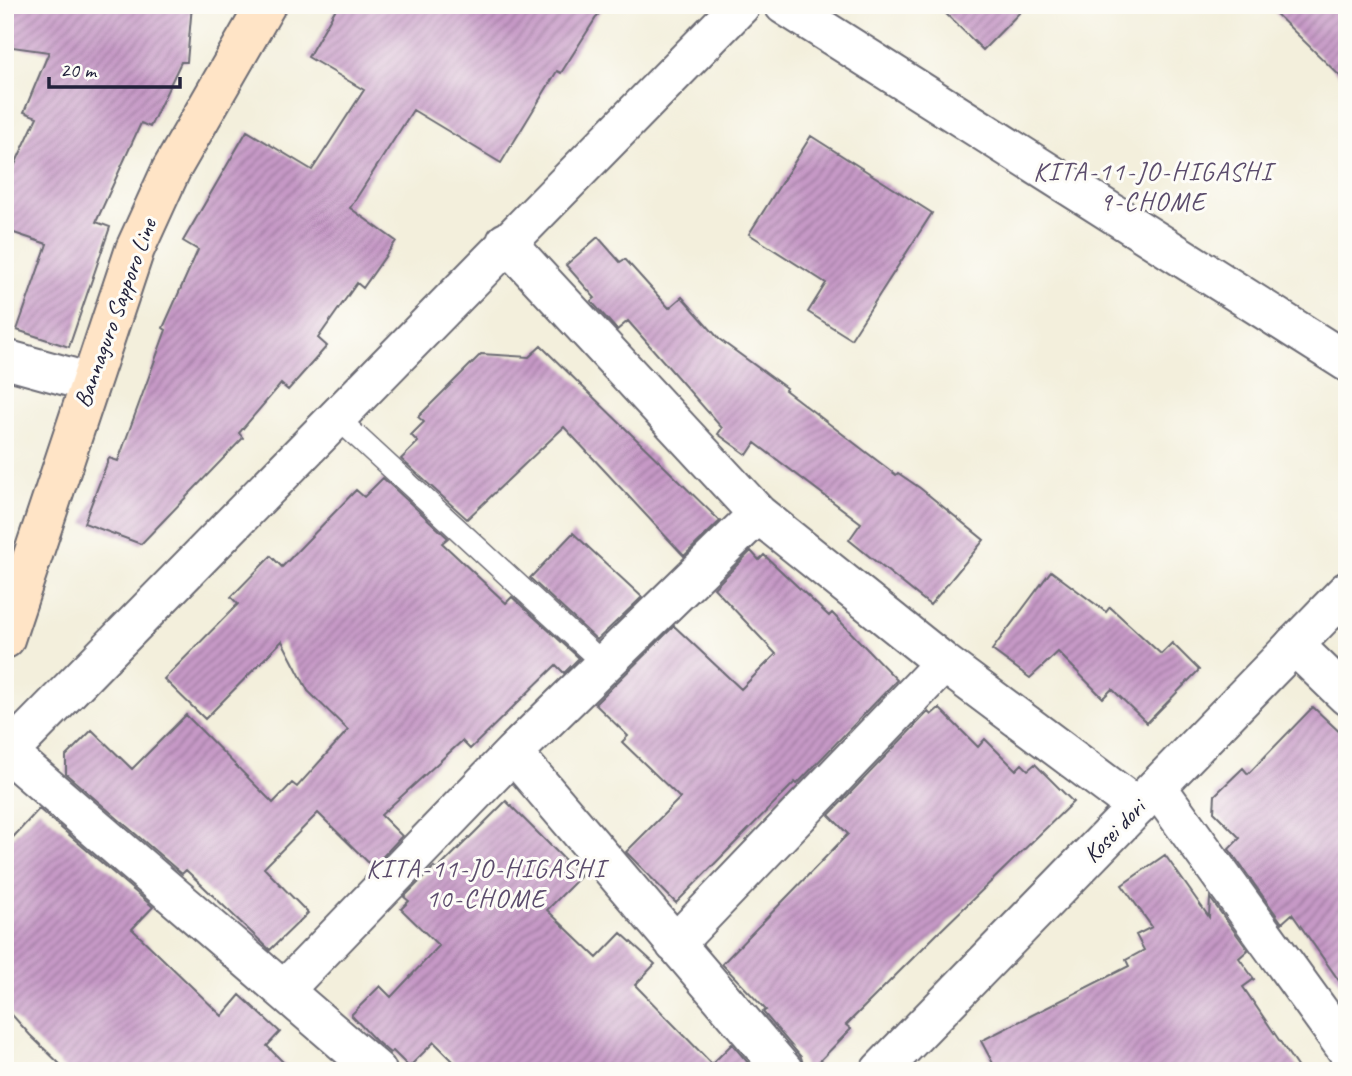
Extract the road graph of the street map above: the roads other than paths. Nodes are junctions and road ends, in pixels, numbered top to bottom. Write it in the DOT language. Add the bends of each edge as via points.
graph roads {
  1 [pos="266,5"];
  2 [pos="741,5"];
  3 [pos="784,5"];
  4 [pos="506,242"];
  5 [pos="5,359"];
  6 [pos="1347,362"];
  7 [pos="88,382"];
  8 [pos="337,417"];
  9 [pos="758,514"];
  10 [pos="1347,591"];
  11 [pos="5,639"];
  12 [pos="1294,645"];
  13 [pos="944,663"];
  14 [pos="604,664"];
  15 [pos="1347,696"];
  16 [pos="513,753"];
  17 [pos="7,755"];
  18 [pos="1147,797"];
  19 [pos="675,944"];
  20 [pos="285,989"];
  21 [pos="1347,1050"];
  22 [pos="377,1071"];
  23 [pos="784,1071"];
  24 [pos="880,1071"];
  1 -- 7 [label="main road, Bannaguro Sapporo Line" via="171,170 135,248"];
  2 -- 4 [label="street"];
  3 -- 6 [label="street"];
  4 -- 8 [label="street"];
  4 -- 9 [label="street"];
  5 -- 7 [label="street"];
  7 -- 11 [label="main road, Bannaguro Sapporo Line"];
  8 -- 14 [label="lane"];
  8 -- 17 [label="street"];
  9 -- 13 [label="street"];
  9 -- 14 [label="street"];
  10 -- 12 [label="street, Kosei dori"];
  12 -- 15 [label="street"];
  12 -- 18 [label="street, Kosei dori"];
  13 -- 18 [label="street"];
  13 -- 19 [label="street"];
  14 -- 16 [label="street"];
  16 -- 19 [label="street"];
  16 -- 20 [label="street"];
  17 -- 20 [label="street"];
  18 -- 21 [label="street"];
  18 -- 24 [label="street, Kosei dori"];
  19 -- 23 [label="street"];
  20 -- 22 [label="street"];
}
